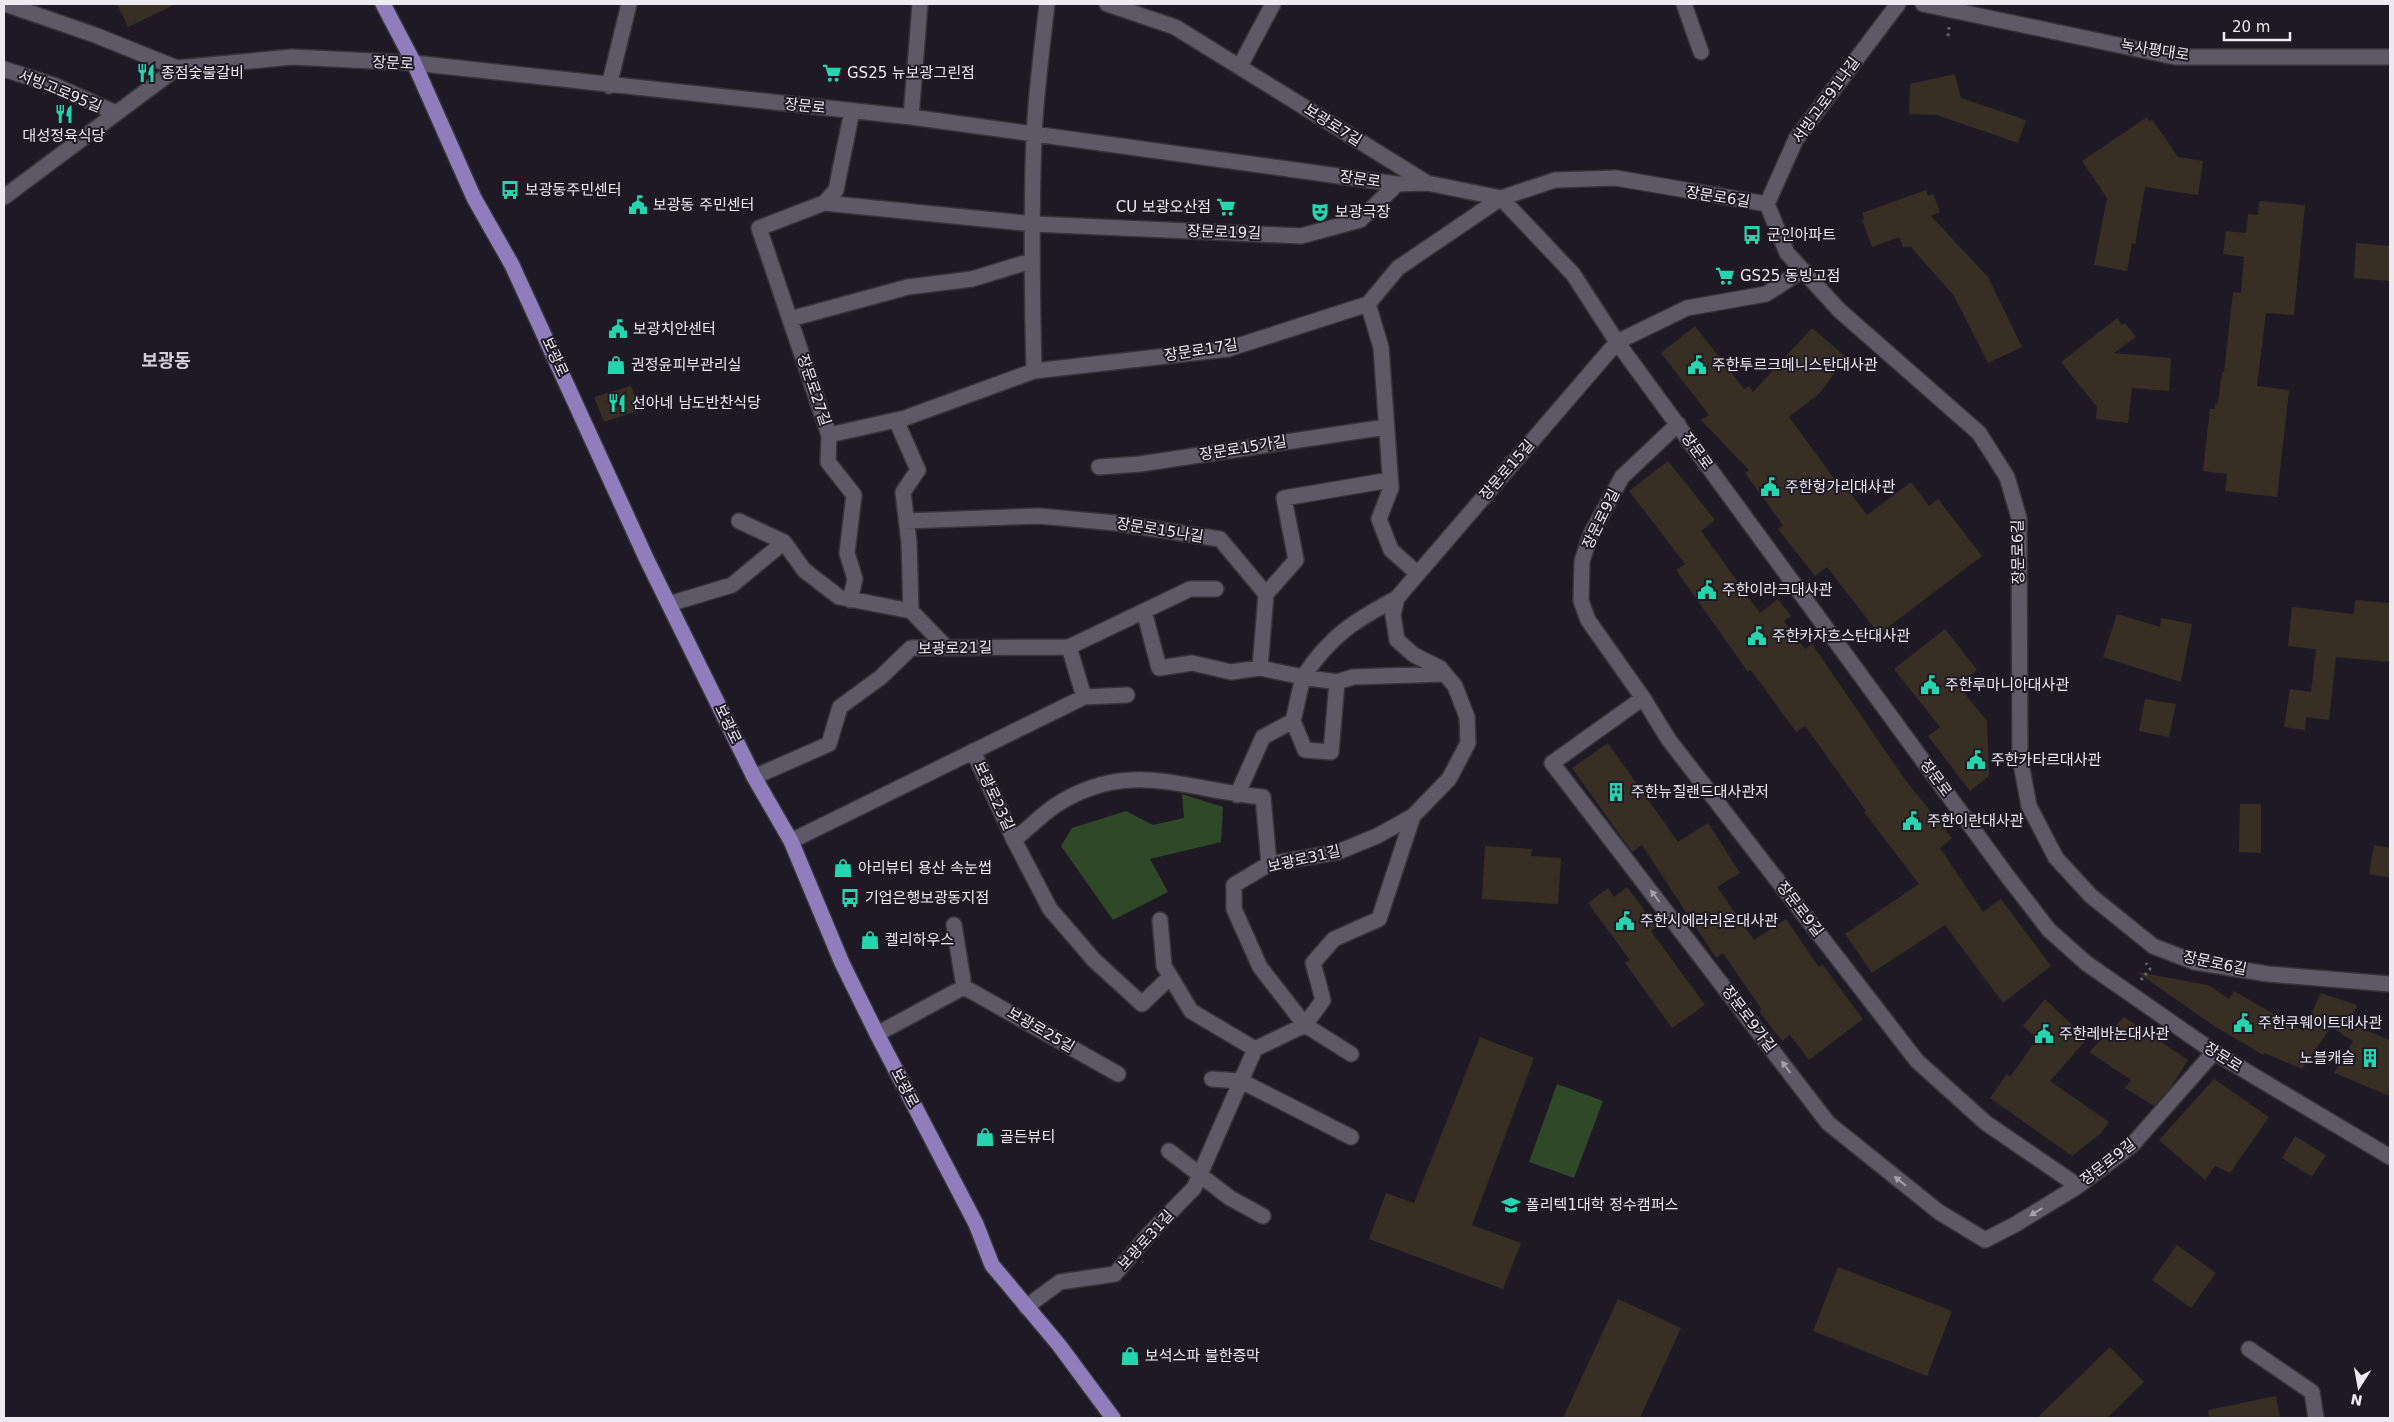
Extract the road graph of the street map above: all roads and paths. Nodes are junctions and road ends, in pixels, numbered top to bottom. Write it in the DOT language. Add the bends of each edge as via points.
graph roads {
  1 [pos="5,4"];
  2 [pos="383,4"];
  3 [pos="629,4"];
  4 [pos="920,4"];
  5 [pos="1047,4"];
  6 [pos="1106,4"];
  7 [pos="1273,4"];
  8 [pos="1684,4"];
  9 [pos="1898,4"];
  10 [pos="1923,4"];
  11 [pos="1131,8"];
  12 [pos="1701,52"];
  13 [pos="2390,57"];
  14 [pos="414,63"];
  15 [pos="1240,66"];
  16 [pos="177,68"];
  17 [pos="4,69"];
  18 [pos="609,86"];
  19 [pos="852,111"];
  20 [pos="116,113"];
  21 [pos="912,117"];
  22 [pos="1034,135"];
  23 [pos="1427,183"];
  24 [pos="1397,184"];
  25 [pos="4,198"];
  26 [pos="1500,198"];
  27 [pos="824,203"];
  28 [pos="1767,204"];
  29 [pos="1034,224"];
  30 [pos="1031,262"];
  31 [pos="1803,270"];
  32 [pos="1368,304"];
  33 [pos="790,319"];
  34 [pos="1617,342"];
  35 [pos="1034,371"];
  36 [pos="896,420"];
  37 [pos="1678,424"];
  38 [pos="1386,427"];
  39 [pos="830,435"];
  40 [pos="1099,467"];
  41 [pos="1390,480"];
  42 [pos="739,521"];
  43 [pos="906,521"];
  44 [pos="784,542"];
  45 [pos="1418,574"];
  46 [pos="1216,589"];
  47 [pos="1266,594"];
  48 [pos="1397,598"];
  49 [pos="850,600"];
  50 [pos="669,604"];
  51 [pos="912,611"];
  52 [pos="1144,611"];
  53 [pos="1068,647"];
  54 [pos="947,648"];
  55 [pos="1260,668"];
  56 [pos="1444,674"];
  57 [pos="1303,676"];
  58 [pos="1337,682"];
  59 [pos="1128,695"];
  60 [pos="1084,697"];
  61 [pos="1643,698"];
  62 [pos="1293,721"];
  63 [pos="972,751"];
  64 [pos="754,777"];
  65 [pos="1238,795"];
  66 [pos="1413,816"];
  67 [pos="1014,840"];
  68 [pos="791,841"];
  69 [pos="1269,864"];
  70 [pos="1160,920"];
  71 [pos="954,925"];
  72 [pos="2145,962"];
  73 [pos="1170,977"];
  74 [pos="2390,984"];
  75 [pos="964,987"];
  76 [pos="2129,994"];
  77 [pos="1305,1025"];
  78 [pos="876,1034"];
  79 [pos="1255,1050"];
  80 [pos="2214,1052"];
  81 [pos="1352,1054"];
  82 [pos="1118,1074"];
  83 [pos="1212,1078"];
  84 [pos="1241,1081"];
  85 [pos="1351,1137"];
  86 [pos="1169,1151"];
  87 [pos="2390,1158"];
  88 [pos="1199,1175"];
  89 [pos="2078,1186"];
  90 [pos="1263,1216"];
  91 [pos="1026,1307"];
  92 [pos="2249,1349"];
  93 [pos="1113,1418"];
  94 [pos="2316,1418"];
  1 -- 16 [label="street, 장문로"];
  2 -- 14 [label="main road, 보광로"];
  3 -- 18 [label="street"];
  4 -- 21 [label="street"];
  5 -- 22 [label="street"];
  6 -- 11 [label="street, 보광로7길"];
  7 -- 15 [label="street"];
  8 -- 12 [label="street"];
  9 -- 28 [label="street, 서빙고로91나길" via="1796,139"];
  10 -- 13 [label="street, 녹사평대로" via="2175,57"];
  11 -- 15 [label="street, 보광로7길" via="1175,26"];
  14 -- 16 [label="street, 장문로" via="292,58"];
  14 -- 18 [label="street, 장문로"];
  14 -- 50 [label="main road, 보광로" via="474,198 512,265"];
  15 -- 23 [label="street, 보광로7길"];
  16 -- 20 [label="street"];
  17 -- 20 [label="street, 서빙고로95길" via="56,86"];
  18 -- 19 [label="street, 장문로"];
  19 -- 21 [label="street, 장문로"];
  19 -- 27 [label="street" via="836,190"];
  20 -- 25 [label="street"];
  21 -- 22 [label="street, 장문로"];
  22 -- 24 [label="street, 장문로"];
  22 -- 29 [label="street"];
  23 -- 24 [label="street, 장문로"];
  23 -- 26 [label="street, 장문로"];
  24 -- 29 [label="street, 장문로19길" via="1360,220 1300,236"];
  26 -- 28 [label="street, 장문로6길" via="1555,180 1616,178"];
  26 -- 32 [label="street" via="1398,268"];
  26 -- 34 [label="street, 장문로" via="1573,274"];
  27 -- 29 [label="street, 장문로19길"];
  27 -- 33 [label="street, 장문로27길" via="759,228"];
  28 -- 31 [label="street, 장문로6길" via="1787,253"];
  29 -- 30 [label="street"];
  30 -- 33 [label="street" via="972,279 908,287"];
  30 -- 35 [label="street"];
  31 -- 34 [label="street" via="1766,294 1688,308"];
  31 -- 74 [label="street, 장문로6길" via="1839,310 1979,433 2007,477 2019,518 2020,758 2029,806 2056,858 2090,896 2153,946 2194,962 2268,974"];
  32 -- 35 [label="street, 장문로17길" via="1228,349"];
  32 -- 38 [label="street" via="1381,347"];
  33 -- 39 [label="street, 장문로27길"];
  34 -- 37 [label="street, 장문로"];
  34 -- 45 [label="street, 장문로15길"];
  35 -- 36 [label="street, 장문로17길"];
  36 -- 39 [label="street, 장문로17길"];
  36 -- 43 [label="street" via="918,470 903,492"];
  37 -- 61 [label="street, 장문로9길" via="1622,477 1591,534 1582,561 1581,601 1588,620"];
  37 -- 76 [label="street, 장문로" via="2049,930 2086,963"];
  38 -- 40 [label="street, 장문로15가길" via="1140,464"];
  38 -- 41 [label="street"];
  39 -- 49 [label="street, 장문로27길" via="828,462 854,495 847,553 855,579"];
  41 -- 45 [label="street" via="1391,488 1379,519 1391,550"];
  41 -- 47 [label="street" via="1284,498 1296,560"];
  42 -- 44 [label="street"];
  43 -- 47 [label="street, 장문로15나길" via="1039,516 1116,523 1220,539"];
  43 -- 51 [label="street"];
  44 -- 49 [label="street" via="804,570 839,597"];
  44 -- 50 [label="street" via="732,585"];
  45 -- 48 [label="street, 장문로15길"];
  46 -- 52 [label="street, 보광로21길" via="1190,589"];
  47 -- 55 [label="street"];
  48 -- 56 [label="street, 보광로31길" via="1393,615 1397,640 1414,655 1440,668"];
  48 -- 57 [label="street" via="1354,621 1319,653"];
  49 -- 51 [label="street"];
  50 -- 64 [label="main road, 보광로"];
  51 -- 54 [label="street"];
  52 -- 53 [label="street, 보광로21길"];
  52 -- 55 [label="street" via="1159,668 1192,663 1231,672"];
  53 -- 54 [label="street, 보광로21길"];
  53 -- 60 [label="street"];
  54 -- 64 [label="street, 보광로21길" via="911,648 881,677 840,707 829,744"];
  55 -- 57 [label="street"];
  56 -- 58 [label="street" via="1353,677"];
  56 -- 66 [label="street, 보광로31길" via="1455,686 1467,717 1468,743 1449,779"];
  57 -- 58 [label="street"];
  57 -- 62 [label="street"];
  58 -- 62 [label="street" via="1331,752 1305,750"];
  59 -- 60 [label="street, 보광로23길"];
  60 -- 63 [label="street, 보광로23길"];
  61 -- 89 [label="street, 장문로9길" via="1669,740 1917,1061 1986,1123"];
  89 -- 61 [label="street, 장문로9가길, one-way" via="1984,1240 1939,1212 1828,1122 1552,763"];
  62 -- 65 [label="street" via="1263,737"];
  63 -- 67 [label="street, 보광로23길"];
  63 -- 68 [label="street, 보광로23길"];
  64 -- 68 [label="main road, 보광로"];
  65 -- 67 [label="street, 보광로23길" via="1154,779 1125,779 1095,785 1055,806"];
  65 -- 69 [label="street, 보광로23길" via="1263,797"];
  66 -- 69 [label="street, 보광로31길" via="1338,852"];
  66 -- 77 [label="street, 보광로31길" via="1379,919 1334,939 1313,963 1323,1000"];
  67 -- 73 [label="street" via="1050,909 1094,960 1142,1004"];
  68 -- 78 [label="main road, 보광로"];
  69 -- 77 [label="street, 보광로31길" via="1234,885 1234,909 1260,967"];
  70 -- 73 [label="street" via="1164,966"];
  71 -- 75 [label="street"];
  72 -- 76 [label="path" via="2150,969"];
  73 -- 79 [label="street" via="1191,1011"];
  75 -- 78 [label="street"];
  75 -- 82 [label="street, 보광로25길"];
  76 -- 80 [label="street, 장문로"];
  77 -- 79 [label="street, 보광로31길"];
  77 -- 81 [label="street, 보광로31길"];
  78 -- 91 [label="main road, 보광로" via="976,1224 992,1265"];
  79 -- 84 [label="street, 보광로31길"];
  80 -- 87 [label="street, 장문로"];
  80 -- 89 [label="street, 장문로9길" via="2132,1146"];
  83 -- 84 [label="street"];
  84 -- 85 [label="street"];
  84 -- 88 [label="street, 보광로31길"];
  86 -- 88 [label="street"];
  88 -- 90 [label="street" via="1230,1198"];
  88 -- 91 [label="street, 보광로31길" via="1194,1188 1148,1234 1115,1274 1060,1282"];
  91 -- 93 [label="main road, 보광로" via="1059,1345"];
  92 -- 94 [label="street" via="2312,1392"];
}
